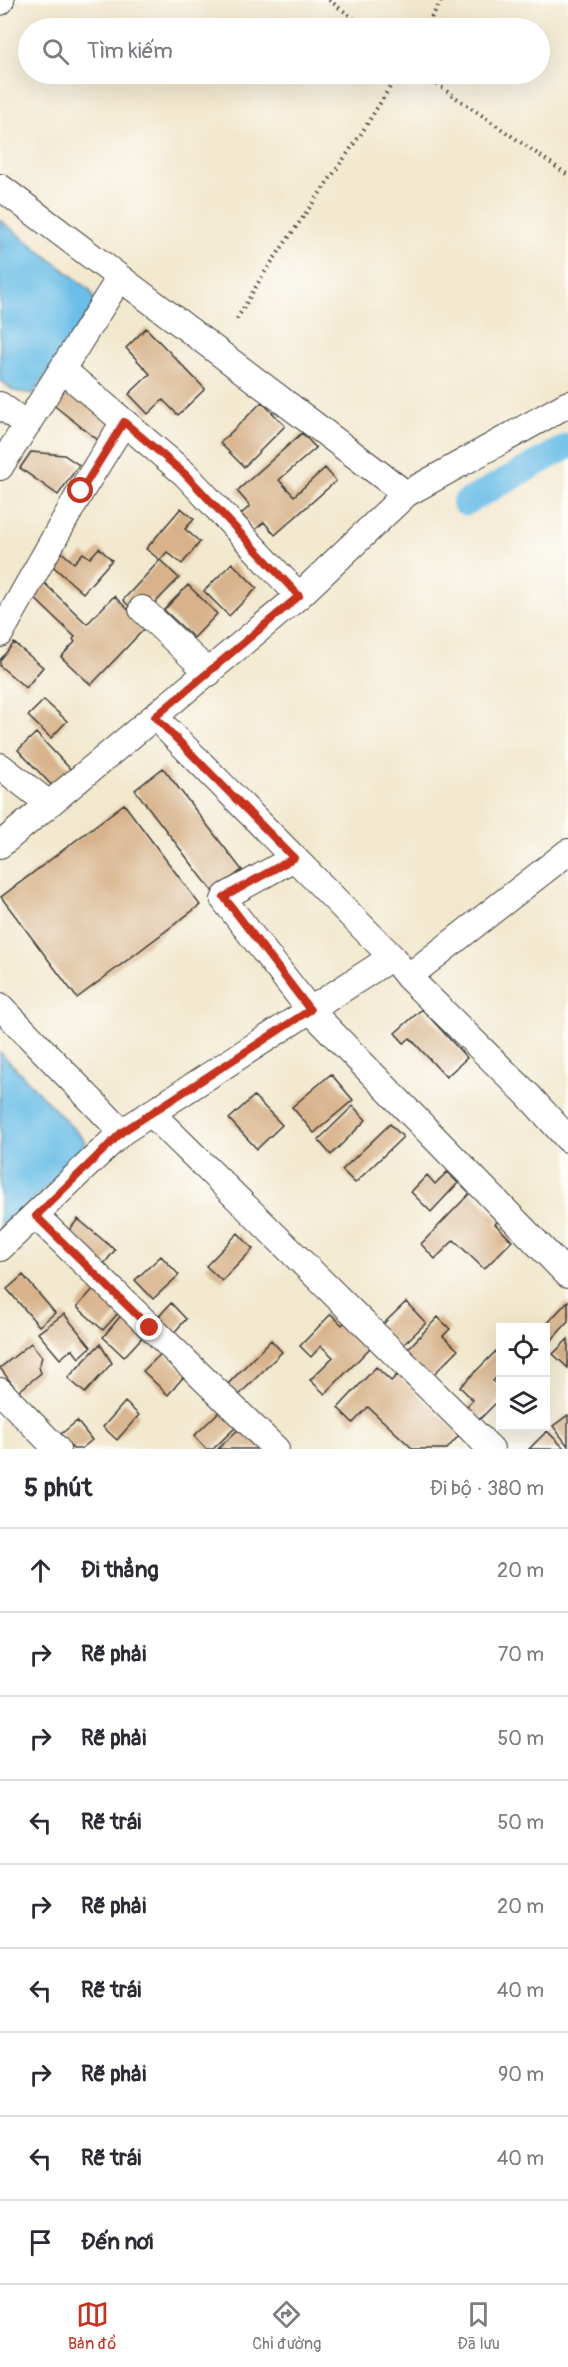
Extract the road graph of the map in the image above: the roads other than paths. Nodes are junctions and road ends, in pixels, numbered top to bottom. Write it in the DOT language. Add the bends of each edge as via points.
graph roads {
  1 [pos="0,188"];
  2 [pos="119,279"];
  3 [pos="62,369"];
  4 [pos="568,404"];
  5 [pos="0,405"];
  6 [pos="124,422"];
  7 [pos="27,425"];
  8 [pos="0,467"];
  9 [pos="406,494"];
  10 [pos="299,596"];
  11 [pos="142,609"];
  12 [pos="0,634"];
  13 [pos="209,673"];
  14 [pos="155,717"];
  15 [pos="0,766"];
  16 [pos="49,804"];
  17 [pos="0,845"];
  18 [pos="568,852"];
  19 [pos="294,858"];
  20 [pos="392,957"];
  21 [pos="408,977"];
  22 [pos="0,1006"];
  23 [pos="310,1010"];
  24 [pos="151,1113"];
  25 [pos="122,1132"];
  26 [pos="568,1139"];
  27 [pos="36,1216"];
  28 [pos="0,1248"];
  29 [pos="568,1275"];
  30 [pos="0,1391"];
  31 [pos="57,1449"];
  32 [pos="276,1449"];
  33 [pos="491,1449"];
  1 -- 2 [label="street"];
  2 -- 3 [label="street"];
  2 -- 9 [label="street"];
  3 -- 6 [label="street"];
  3 -- 7 [label="street"];
  4 -- 9 [label="street"];
  5 -- 7 [label="street"];
  6 -- 10 [label="street" via="185,474"];
  6 -- 12 [label="street"];
  7 -- 8 [label="street"];
  9 -- 10 [label="street"];
  10 -- 13 [label="street"];
  11 -- 13 [label="street"];
  13 -- 14 [label="street"];
  14 -- 16 [label="street"];
  14 -- 19 [label="street"];
  15 -- 16 [label="street"];
  16 -- 17 [label="street"];
  18 -- 21 [label="street"];
  19 -- 20 [label="street"];
  19 -- 23 [label="street" via="224,897"];
  20 -- 21 [label="street"];
  20 -- 23 [label="street"];
  21 -- 26 [label="street"];
  22 -- 25 [label="street"];
  23 -- 24 [label="street"];
  23 -- 29 [label="street"];
  24 -- 25 [label="street"];
  24 -- 33 [label="street"];
  25 -- 27 [label="street"];
  27 -- 28 [label="street"];
  27 -- 32 [label="street"];
  30 -- 31 [label="street"];
}
